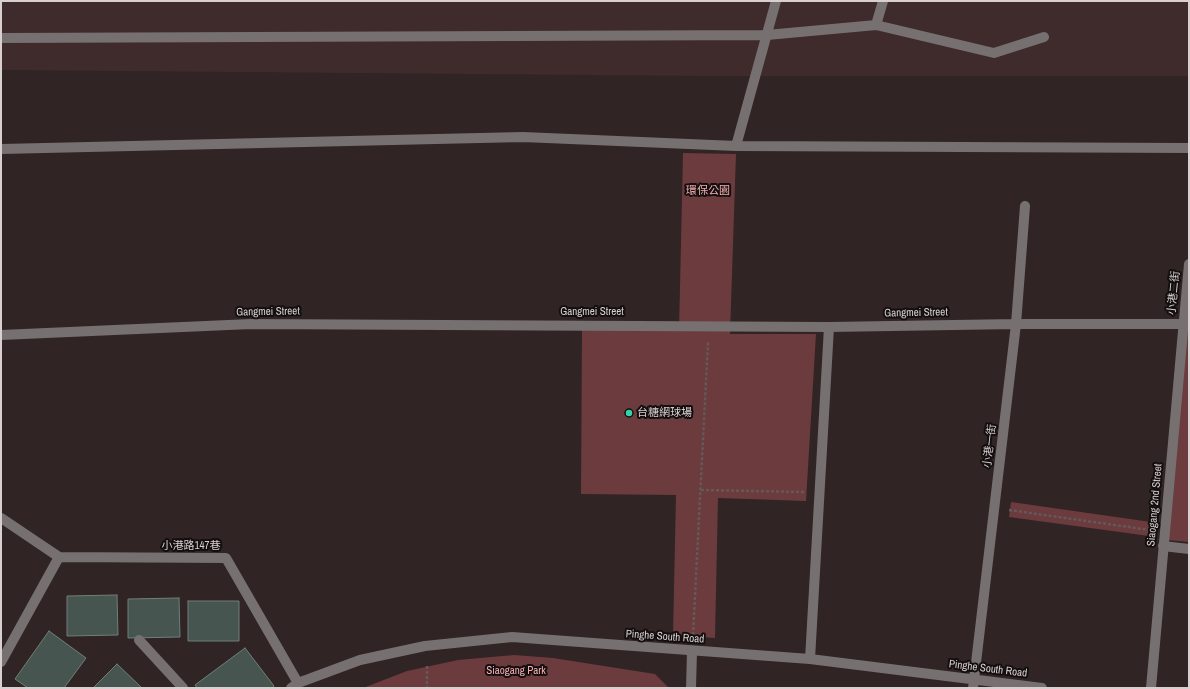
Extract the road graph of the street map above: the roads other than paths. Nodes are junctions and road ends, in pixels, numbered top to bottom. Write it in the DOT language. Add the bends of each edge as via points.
graph roads {
  1 [pos="776,1"];
  2 [pos="883,1"];
  3 [pos="876,25"];
  4 [pos="767,35"];
  5 [pos="1,38"];
  6 [pos="1044,38"];
  7 [pos="736,146"];
  8 [pos="1189,148"];
  9 [pos="1,149"];
  10 [pos="1025,206"];
  11 [pos="1189,264"];
  12 [pos="1016,324"];
  13 [pos="1183,324"];
  14 [pos="829,326"];
  15 [pos="1,335"];
  16 [pos="1,518"];
  17 [pos="1163,546"];
  18 [pos="1189,549"];
  19 [pos="59,557"];
  20 [pos="139,640"];
  21 [pos="692,651"];
  22 [pos="810,659"];
  23 [pos="1,662"];
  24 [pos="974,684"];
  25 [pos="295,686"];
  26 [pos="183,688"];
  27 [pos="691,688"];
  28 [pos="1042,688"];
  29 [pos="1151,688"];
  1 -- 4 [label="street"];
  2 -- 3 [label="street"];
  3 -- 4 [label="street"];
  3 -- 6 [label="street" via="994,53"];
  4 -- 5 [label="street"];
  4 -- 7 [label="street"];
  7 -- 8 [label="street"];
  7 -- 9 [label="street" via="523,137"];
  10 -- 12 [label="street, 小港一街"];
  11 -- 13 [label="street, 小港二街"];
  12 -- 13 [label="street, Gangmei Street"];
  12 -- 14 [label="street, Gangmei Street"];
  12 -- 24 [label="street, 小港一街"];
  13 -- 17 [label="street, Siaogang 2nd Street"];
  14 -- 15 [label="street, Gangmei Street" via="251,324"];
  14 -- 22 [label="street"];
  16 -- 19 [label="street"];
  17 -- 18 [label="street"];
  17 -- 29 [label="street, Siaogang 2nd Street"];
  19 -- 23 [label="street"];
  19 -- 25 [label="street, 小港路147巷" via="226,558"];
  20 -- 26 [label="street"];
  21 -- 22 [label="street, Pinghe South Road"];
  21 -- 25 [label="street, Pinghe South Road" via="512,637 418,648 360,660"];
  21 -- 27 [label="street"];
  22 -- 24 [label="street, Pinghe South Road"];
  24 -- 28 [label="street, Pinghe South Road"];
}
